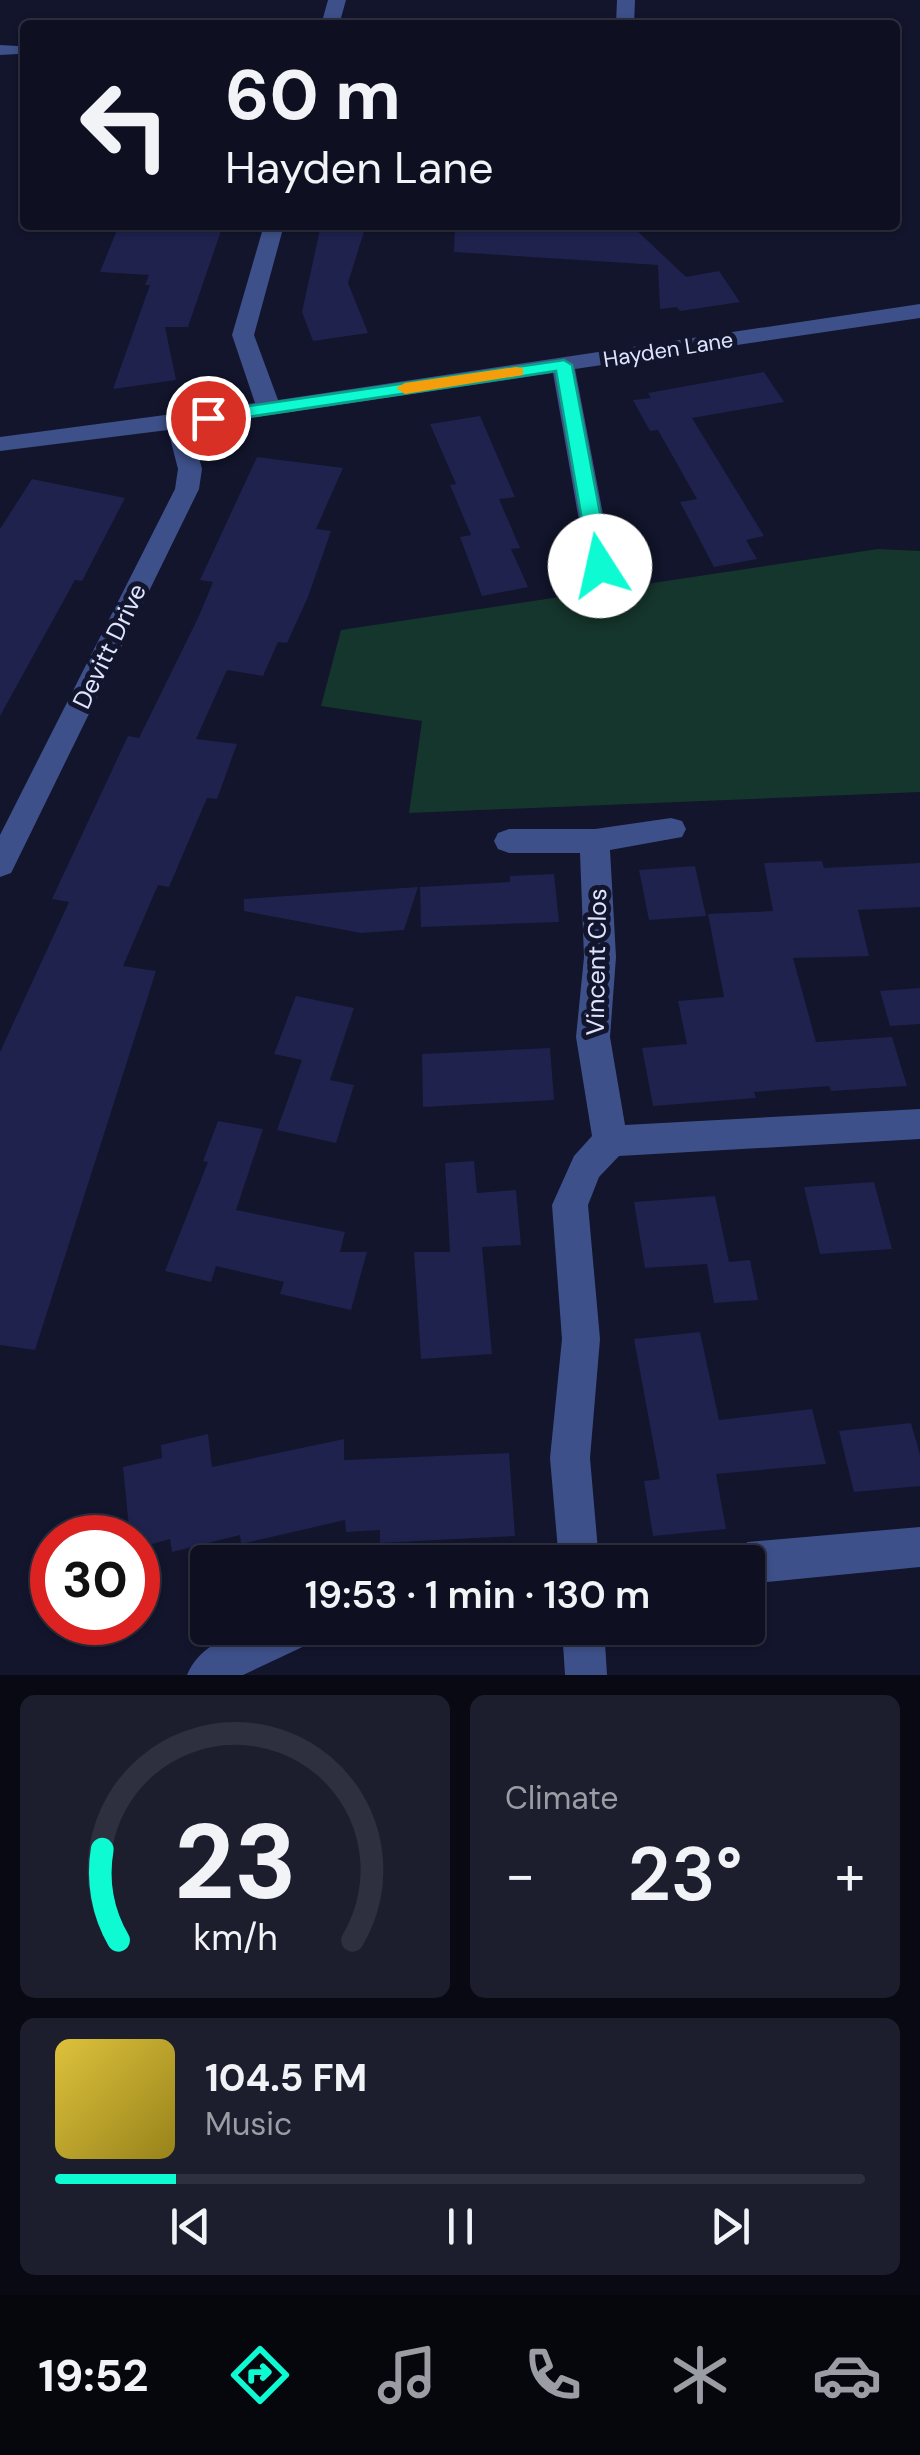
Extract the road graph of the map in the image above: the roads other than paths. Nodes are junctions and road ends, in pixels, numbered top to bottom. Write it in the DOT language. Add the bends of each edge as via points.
graph roads {
  1 [pos="273,230"];
  2 [pos="920,312"];
  3 [pos="564,365"];
  4 [pos="269,408"];
  5 [pos="178,422"];
  6 [pos="0,444"];
  7 [pos="600,566"];
  8 [pos="9,826"];
  9 [pos="671,829"];
  10 [pos="509,840"];
  11 [pos="595,841"];
  12 [pos="0,865"];
  13 [pos="920,1124"];
  14 [pos="610,1142"];
  15 [pos="578,1545"];
  16 [pos="920,1547"];
  17 [pos="765,1561"];
  18 [pos="256,1645"];
  19 [pos="585,1645"];
  20 [pos="208,1675"];
  21 [pos="586,1675"];
  1 -- 4 [label="street" via="243,335"];
  2 -- 3 [label="street, Hayden Lane"];
  3 -- 4 [label="street, Hayden Lane"];
  3 -- 7 [label="street"];
  4 -- 5 [label="street, Hayden Lane"];
  5 -- 6 [label="street, Hayden Lane"];
  5 -- 8 [label="street, Devitt Drive" via="190,469 187,489"];
  8 -- 12 [label="street, Devitt Drive"];
  9 -- 11 [label="street"];
  10 -- 11 [label="street"];
  11 -- 14 [label="street, Vincent Clos" via="600,958 593,1038"];
  13 -- 14 [label="street"];
  14 -- 15 [label="street" via="586,1167 570,1205 581,1340 570,1458"];
  16 -- 17 [label="street"];
  18 -- 20 [label="street"];
  19 -- 21 [label="street"];
}
